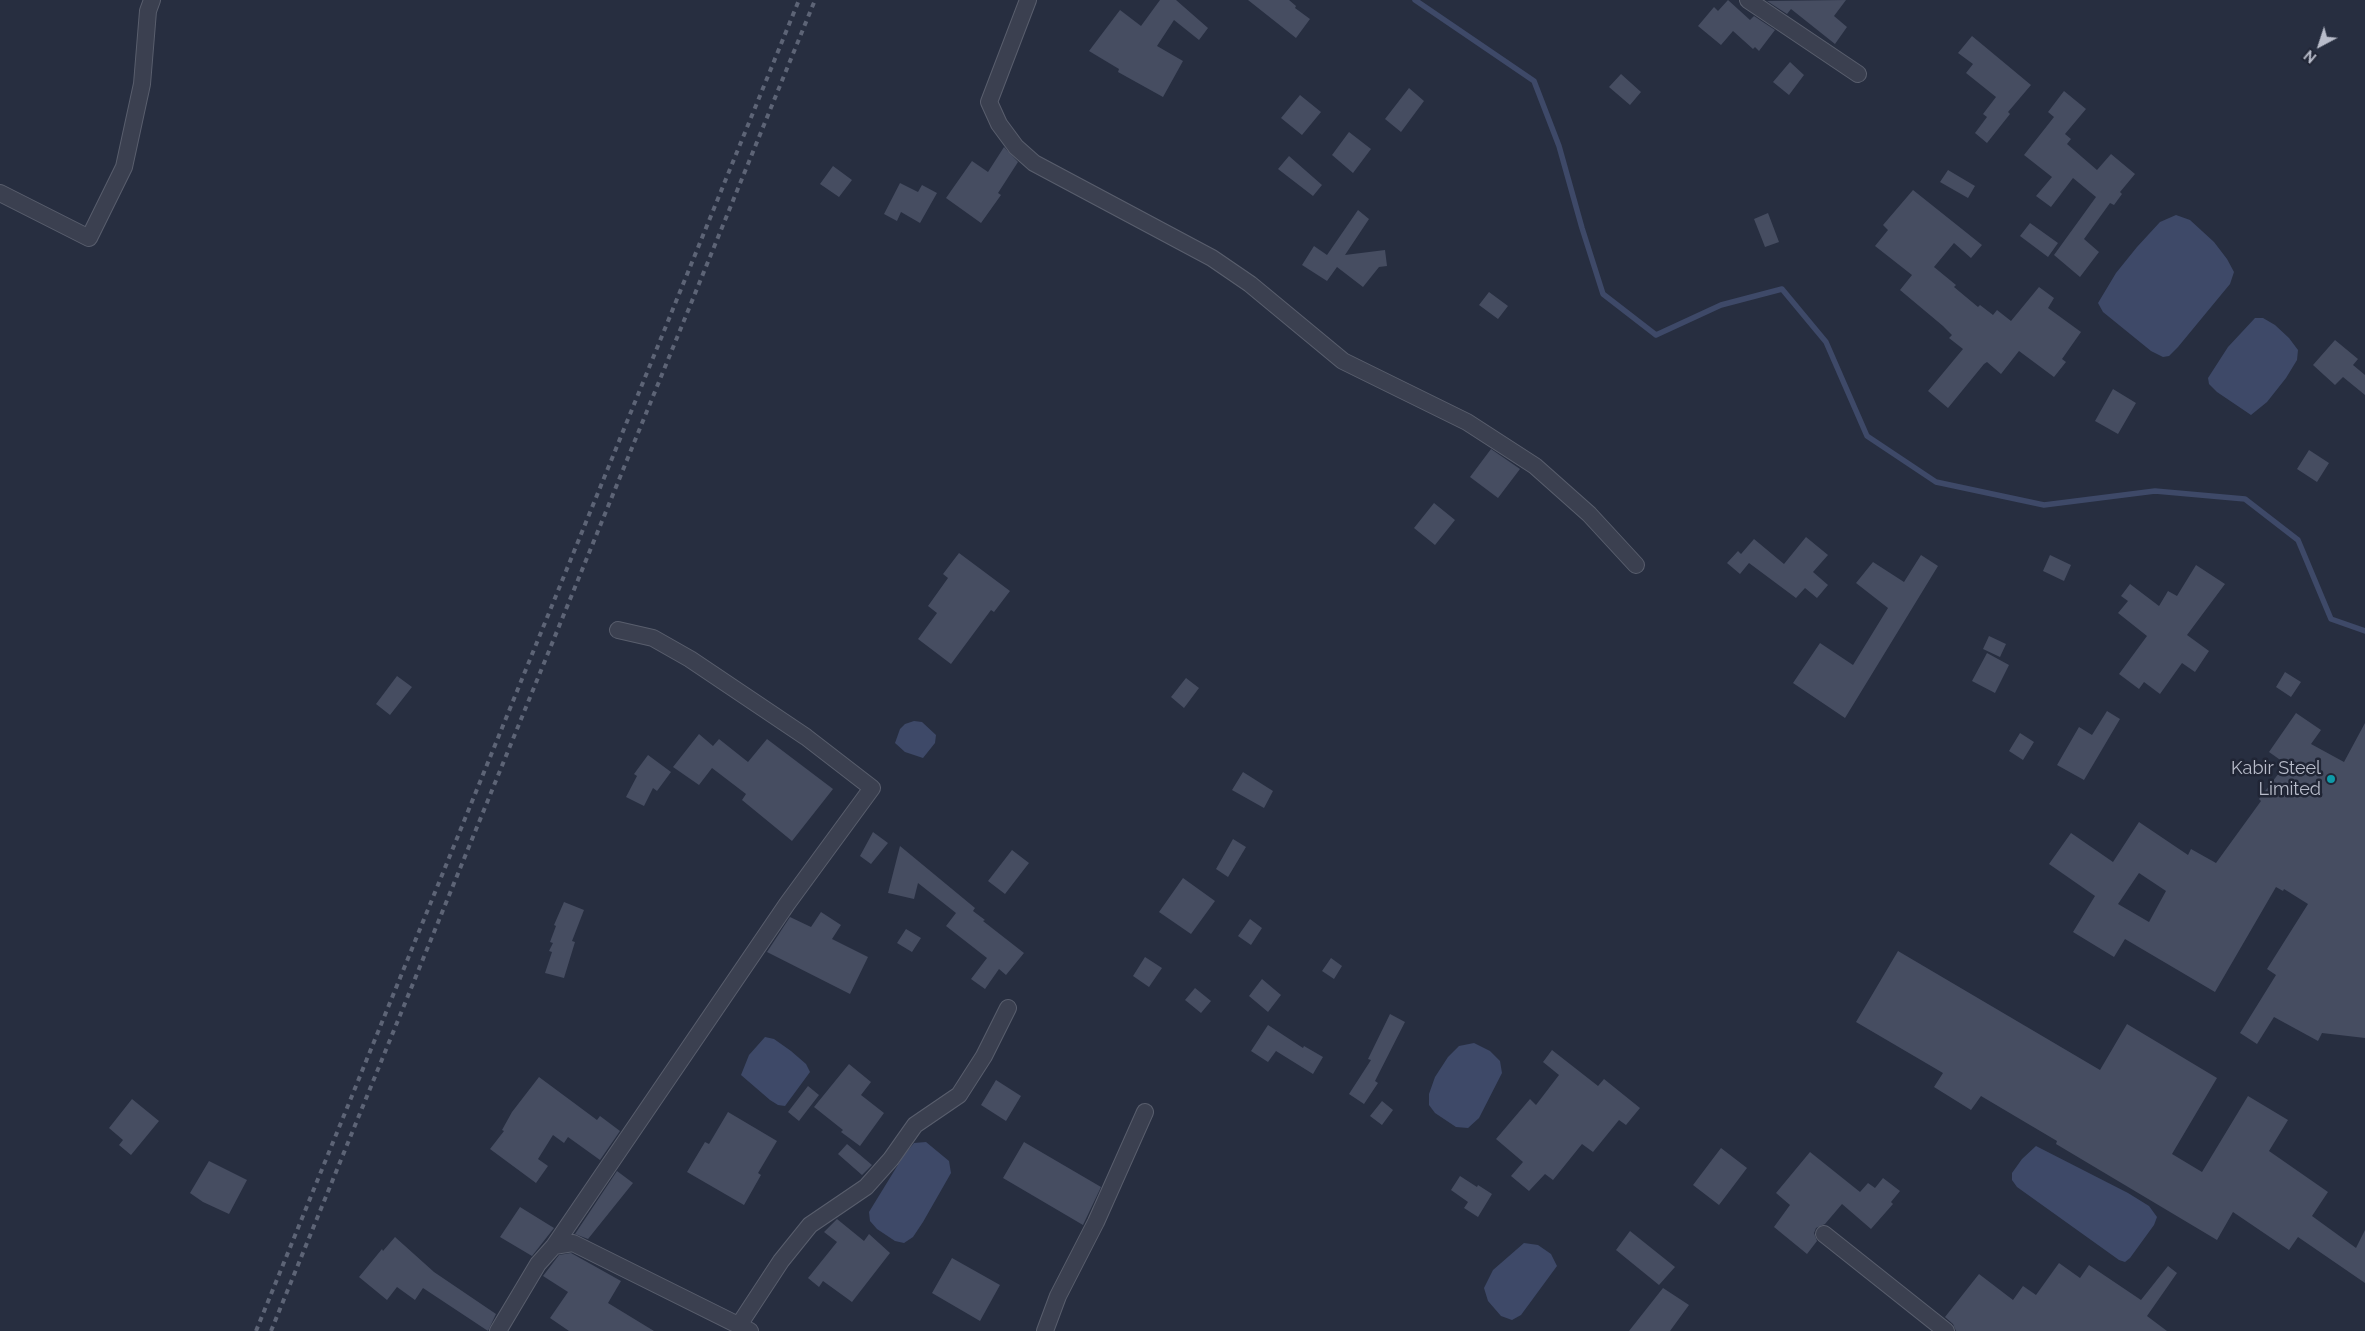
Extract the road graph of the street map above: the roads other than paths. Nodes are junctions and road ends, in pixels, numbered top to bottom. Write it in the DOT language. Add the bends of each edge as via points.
graph roads {
  1 [pos="152,0"];
  2 [pos="1028,0"];
  3 [pos="1748,0"];
  4 [pos="1858,74"];
  5 [pos="0,193"];
  6 [pos="1636,565"];
  7 [pos="618,630"];
  8 [pos="1008,1008"];
  9 [pos="1145,1112"];
  10 [pos="1824,1234"];
  11 [pos="554,1246"];
  12 [pos="745,1328"];
  13 [pos="498,1331"];
  14 [pos="1045,1331"];
  15 [pos="1946,1331"];
  1 -- 5 [label="street" via="148,11 142,84 124,167 88,238"];
  2 -- 6 [label="street" via="989,102 999,124 1016,147 1034,163 1220,263 1343,360 1467,422 1535,466 1589,514"];
  3 -- 4 [label="street"];
  7 -- 11 [label="street" via="653,638 690,659 806,737 872,788 787,904"];
  8 -- 12 [label="street" via="984,1056 959,1095 915,1125 866,1187 810,1225 781,1261"];
  9 -- 14 [label="street" via="1096,1222 1058,1296"];
  10 -- 15 [label="street"];
  11 -- 12 [label="street" via="573,1243"];
  11 -- 13 [label="street" via="538,1264"];
}
